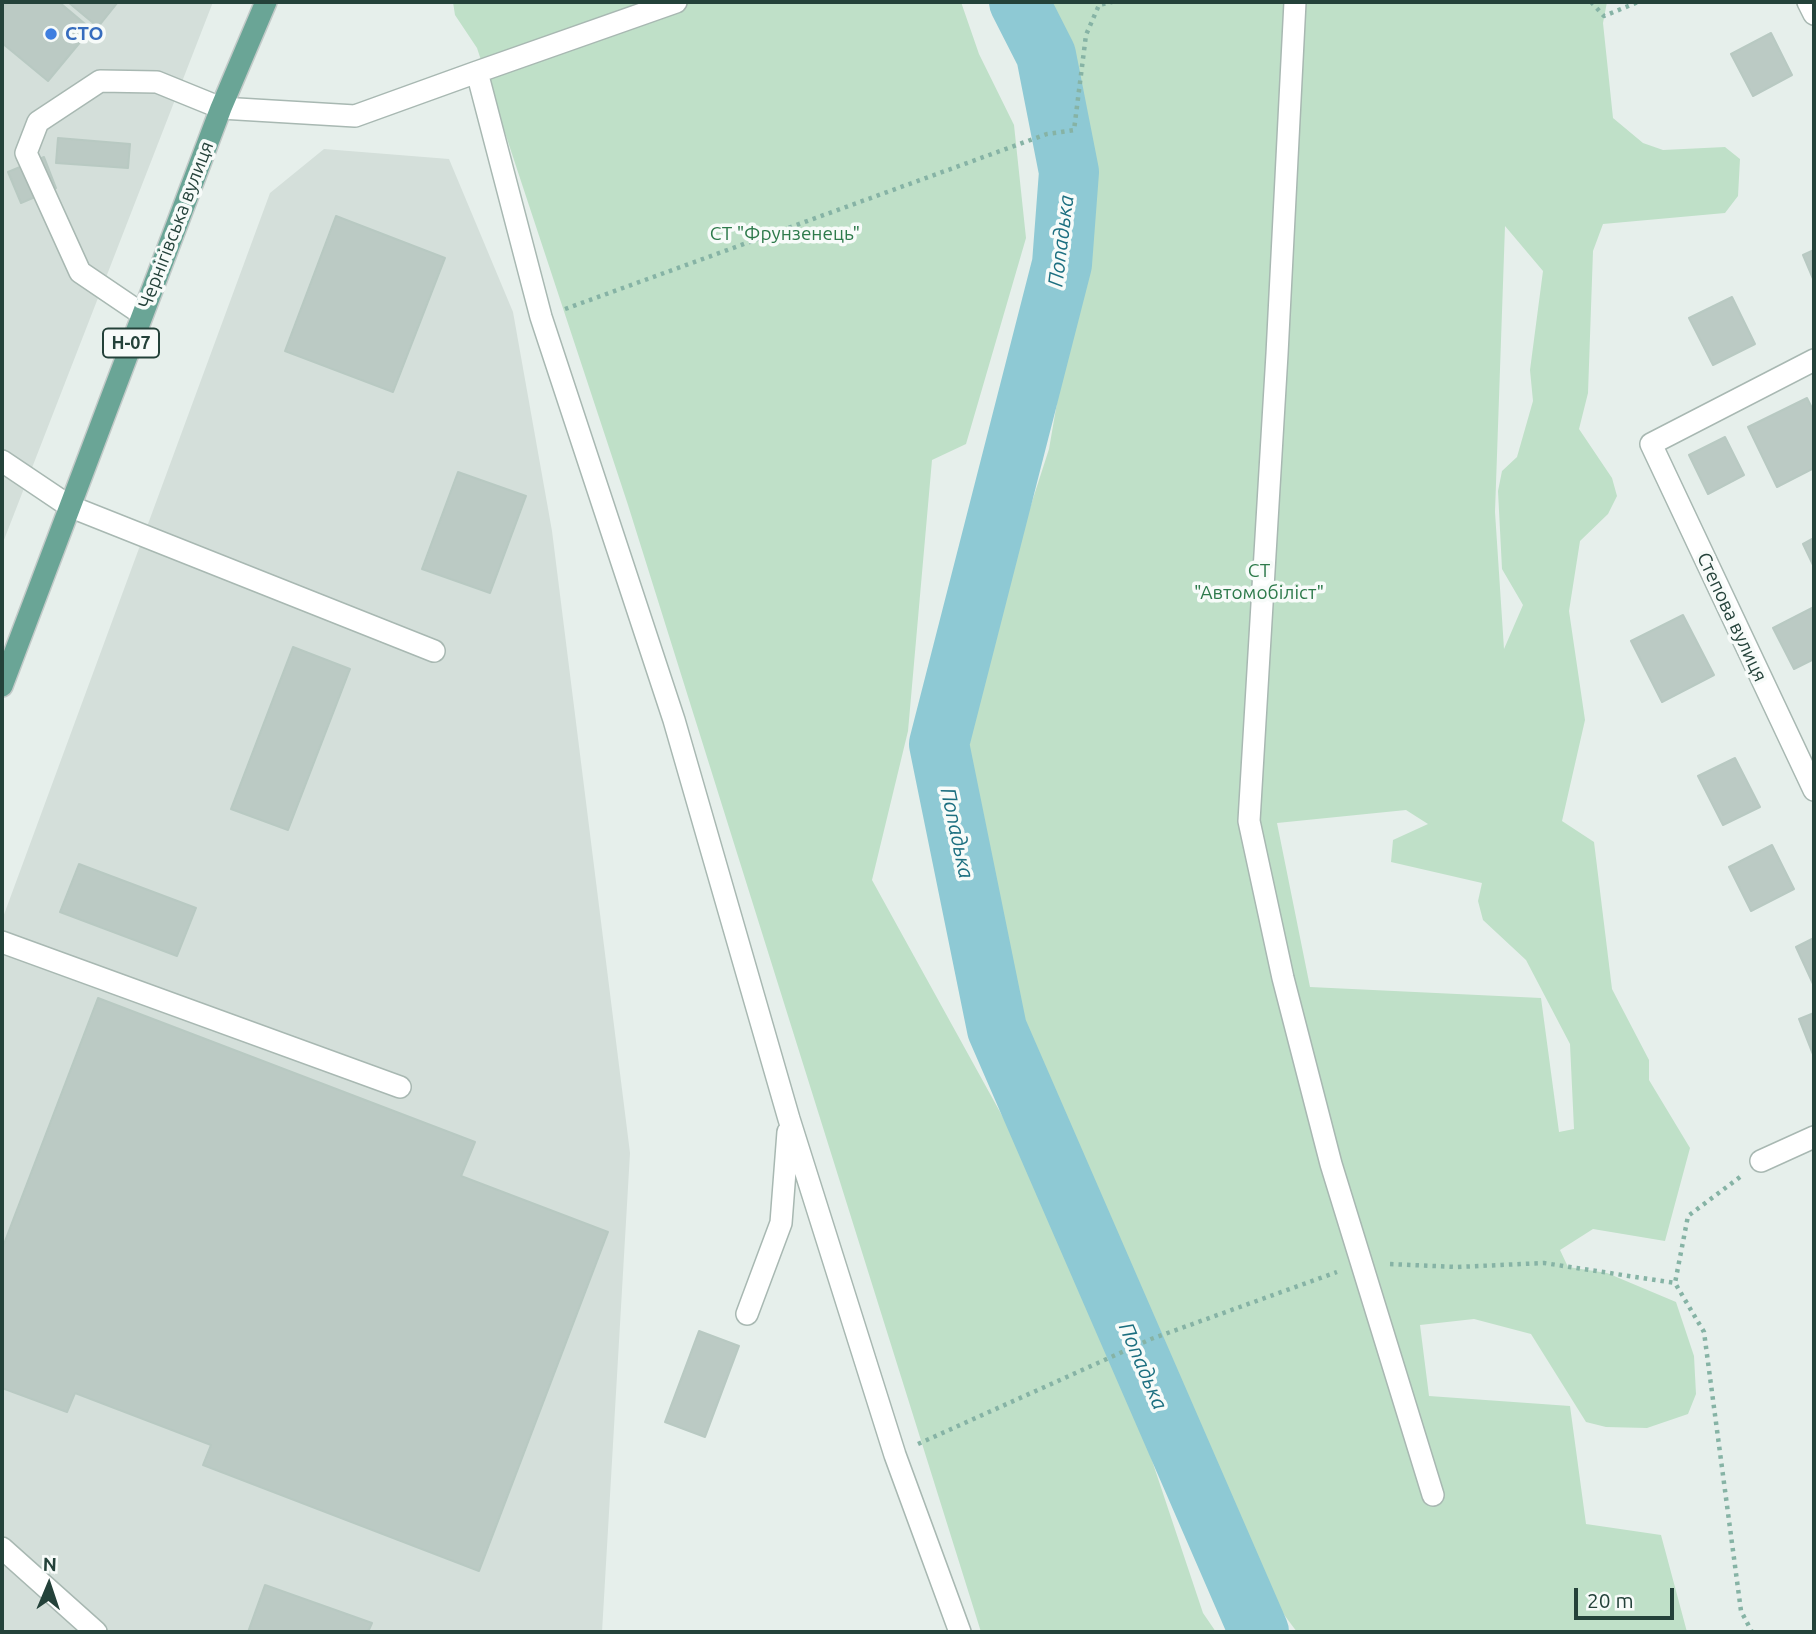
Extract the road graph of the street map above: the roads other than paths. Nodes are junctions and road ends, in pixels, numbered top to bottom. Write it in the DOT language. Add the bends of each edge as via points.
graph roads {
  1 [pos="266,2"];
  2 [pos="676,2"];
  3 [pos="1295,2"];
  4 [pos="1808,2"];
  5 [pos="1814,14"];
  6 [pos="477,72"];
  7 [pos="221,108"];
  8 [pos="142,314"];
  9 [pos="1814,360"];
  10 [pos="2,461"];
  11 [pos="69,506"];
  12 [pos="433,650"];
  13 [pos="2,685"];
  14 [pos="1814,790"];
  15 [pos="2,942"];
  16 [pos="400,1087"];
  17 [pos="789,1119"];
  18 [pos="1814,1137"];
  19 [pos="1761,1161"];
  20 [pos="747,1314"];
  21 [pos="1433,1494"];
  22 [pos="2,1548"];
  23 [pos="96,1632"];
  24 [pos="960,1632"];
  1 -- 7 [label="main road, Чернігівська вулиця / Н-07"];
  2 -- 6 [label="street"];
  3 -- 21 [label="street" via="1249,821 1286,991 1331,1164"];
  4 -- 5 [label="street"];
  6 -- 7 [label="street" via="355,116"];
  6 -- 17 [label="street" via="541,317 674,720"];
  7 -- 8 [label="main road, Чернігівська вулиця / Н-07"];
  7 -- 8 [label="street" via="157,82 100,80 38,122 26,153 80,272"];
  8 -- 11 [label="main road, Чернігівська вулиця / Н-07"];
  9 -- 14 [label="street, Степова вулиця" via="1651,444"];
  10 -- 11 [label="street"];
  11 -- 12 [label="street"];
  11 -- 13 [label="main road, Чернігівська вулиця / Н-07"];
  15 -- 16 [label="street"];
  17 -- 20 [label="street" via="781,1223"];
  17 -- 24 [label="street" via="895,1455"];
  18 -- 19 [label="street"];
  22 -- 23 [label="street"];
}
